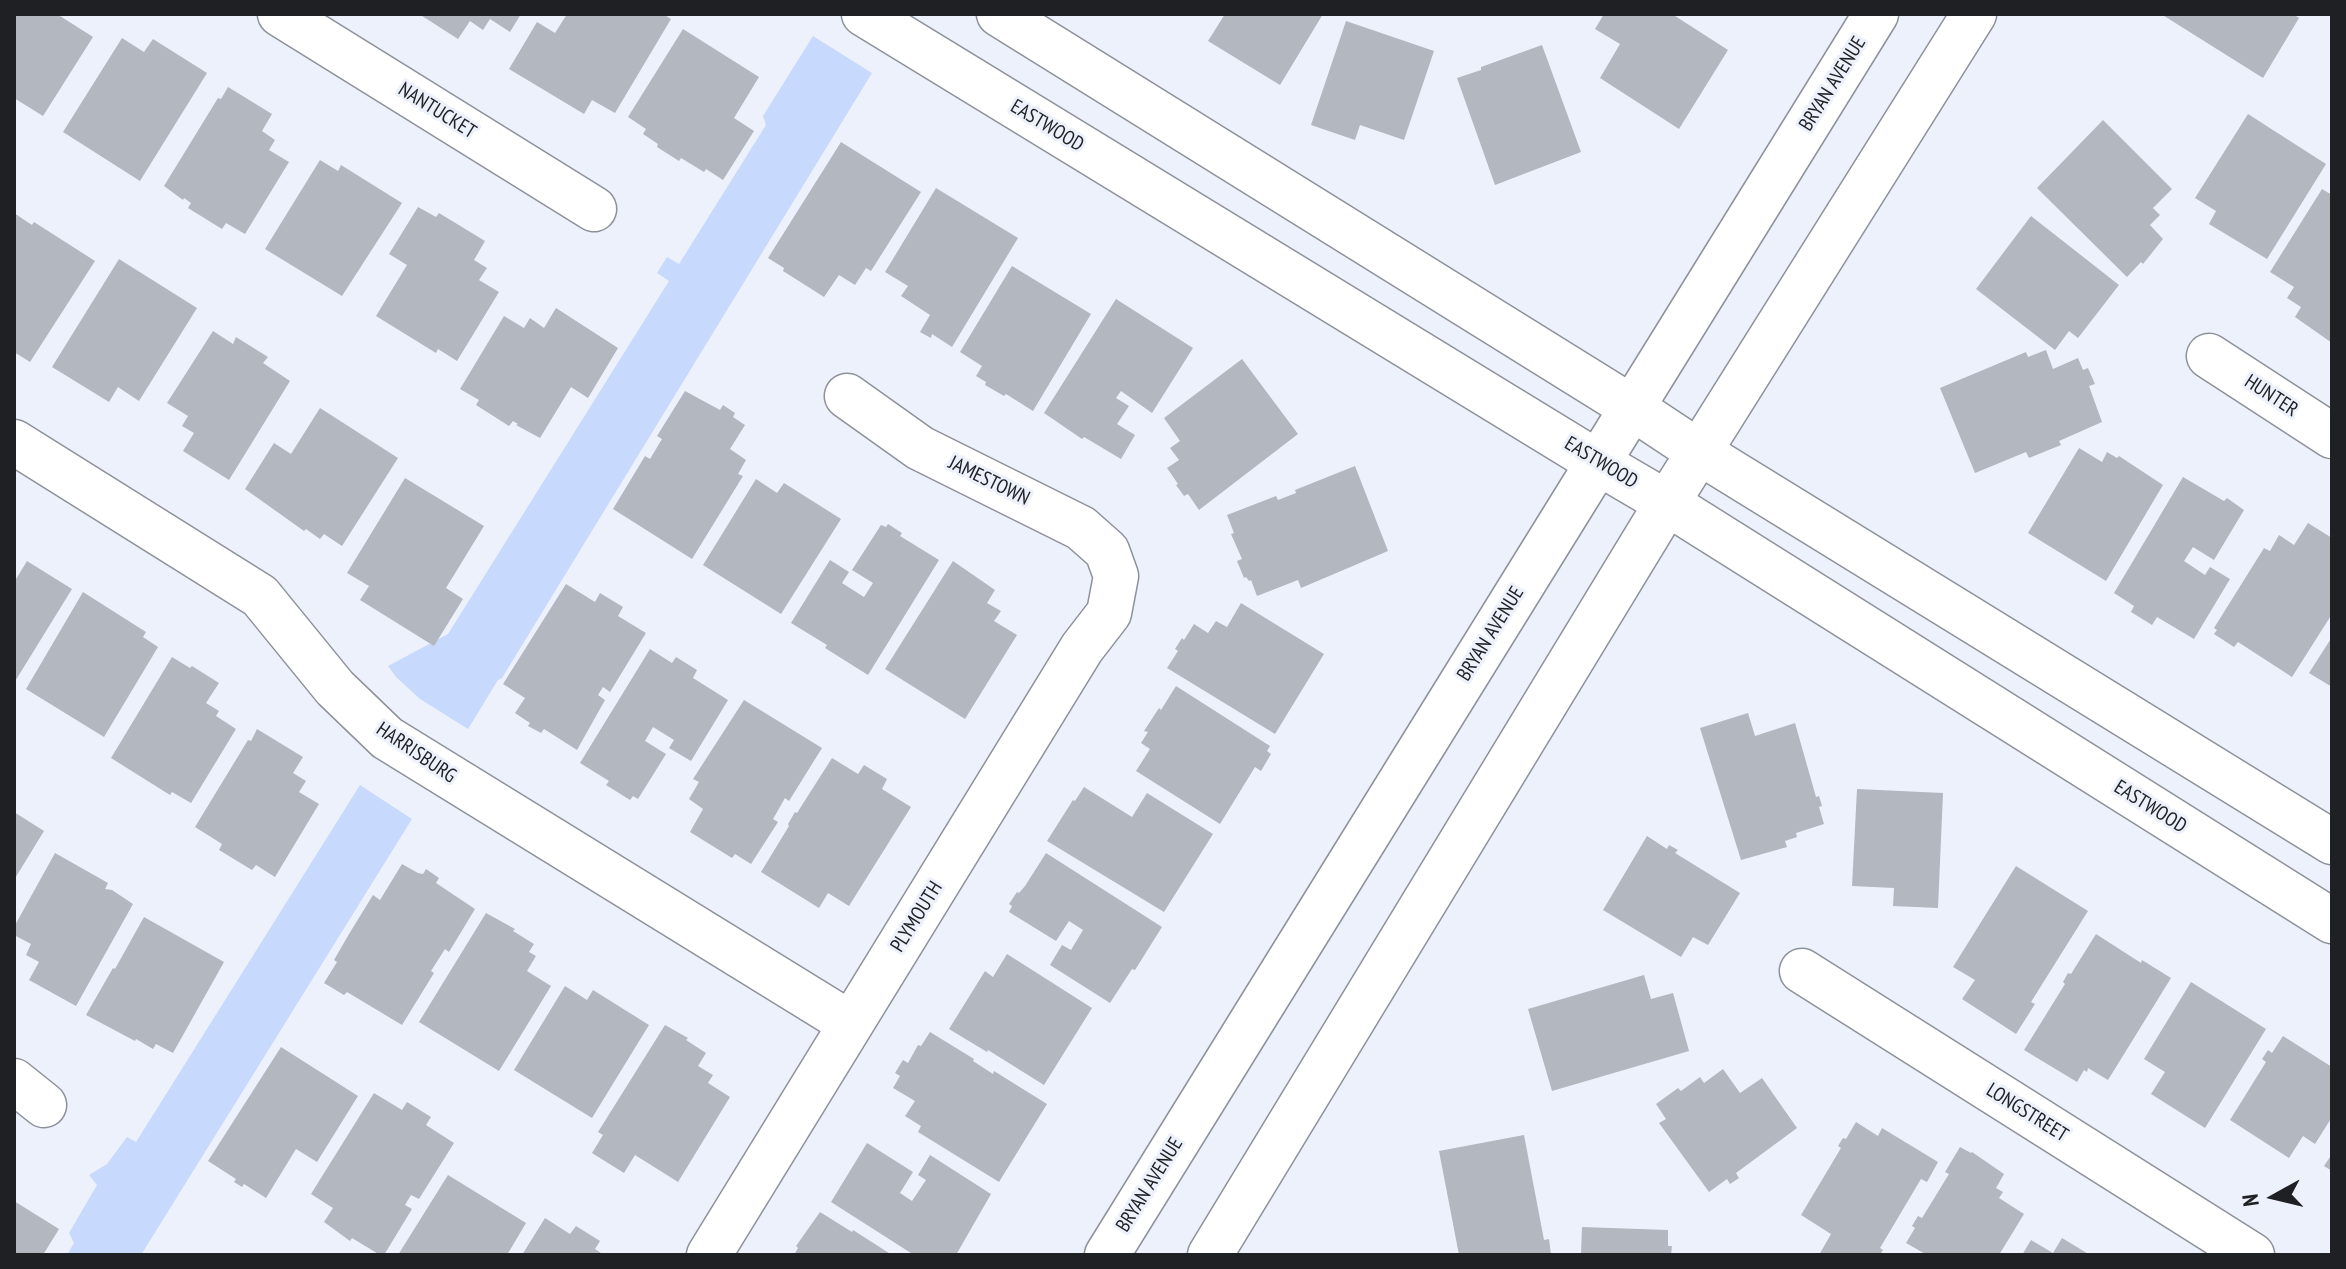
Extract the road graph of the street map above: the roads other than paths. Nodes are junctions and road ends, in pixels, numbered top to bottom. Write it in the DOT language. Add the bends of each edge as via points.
graph roads {
  1 [pos="280,14"];
  2 [pos="864,14"];
  3 [pos="999,14"];
  4 [pos="1876,14"];
  5 [pos="1974,14"];
  6 [pos="594,209"];
  7 [pos="2209,356"];
  8 [pos="847,396"];
  9 [pos="1631,407"];
  10 [pos="2332,436"];
  11 [pos="14,442"];
  12 [pos="1699,452"];
  13 [pos="1597,462"];
  14 [pos="1667,503"];
  15 [pos="1116,576"];
  16 [pos="2332,842"];
  17 [pos="2332,921"];
  18 [pos="1802,971"];
  19 [pos="851,1024"];
  20 [pos="709,1255"];
  21 [pos="1107,1255"];
  22 [pos="1210,1255"];
  23 [pos="2252,1255"];
  1 -- 6 [label="street, NANTUCKET"];
  2 -- 13 [label="street, EASTWOOD"];
  3 -- 9 [label="street"];
  4 -- 9 [label="street, BRYAN AVENUE"];
  5 -- 12 [label="street"];
  7 -- 10 [label="street, HUNTER"];
  8 -- 15 [label="street, JAMESTOWN" via="920,448 1081,528 1107,551"];
  9 -- 12 [label="street"];
  9 -- 13 [label="street, BRYAN AVENUE"];
  11 -- 19 [label="street, HARRISBURG" via="260,596 335,688 387,738"];
  12 -- 14 [label="street"];
  12 -- 16 [label="street"];
  13 -- 14 [label="street, EASTWOOD"];
  13 -- 21 [label="street, BRYAN AVENUE"];
  14 -- 17 [label="street, EASTWOOD"];
  14 -- 22 [label="street"];
  15 -- 19 [label="street, PLYMOUTH" via="1109,613 1082,648"];
  18 -- 23 [label="street, LONGSTREET"];
  19 -- 20 [label="street, PLYMOUTH"];
}
